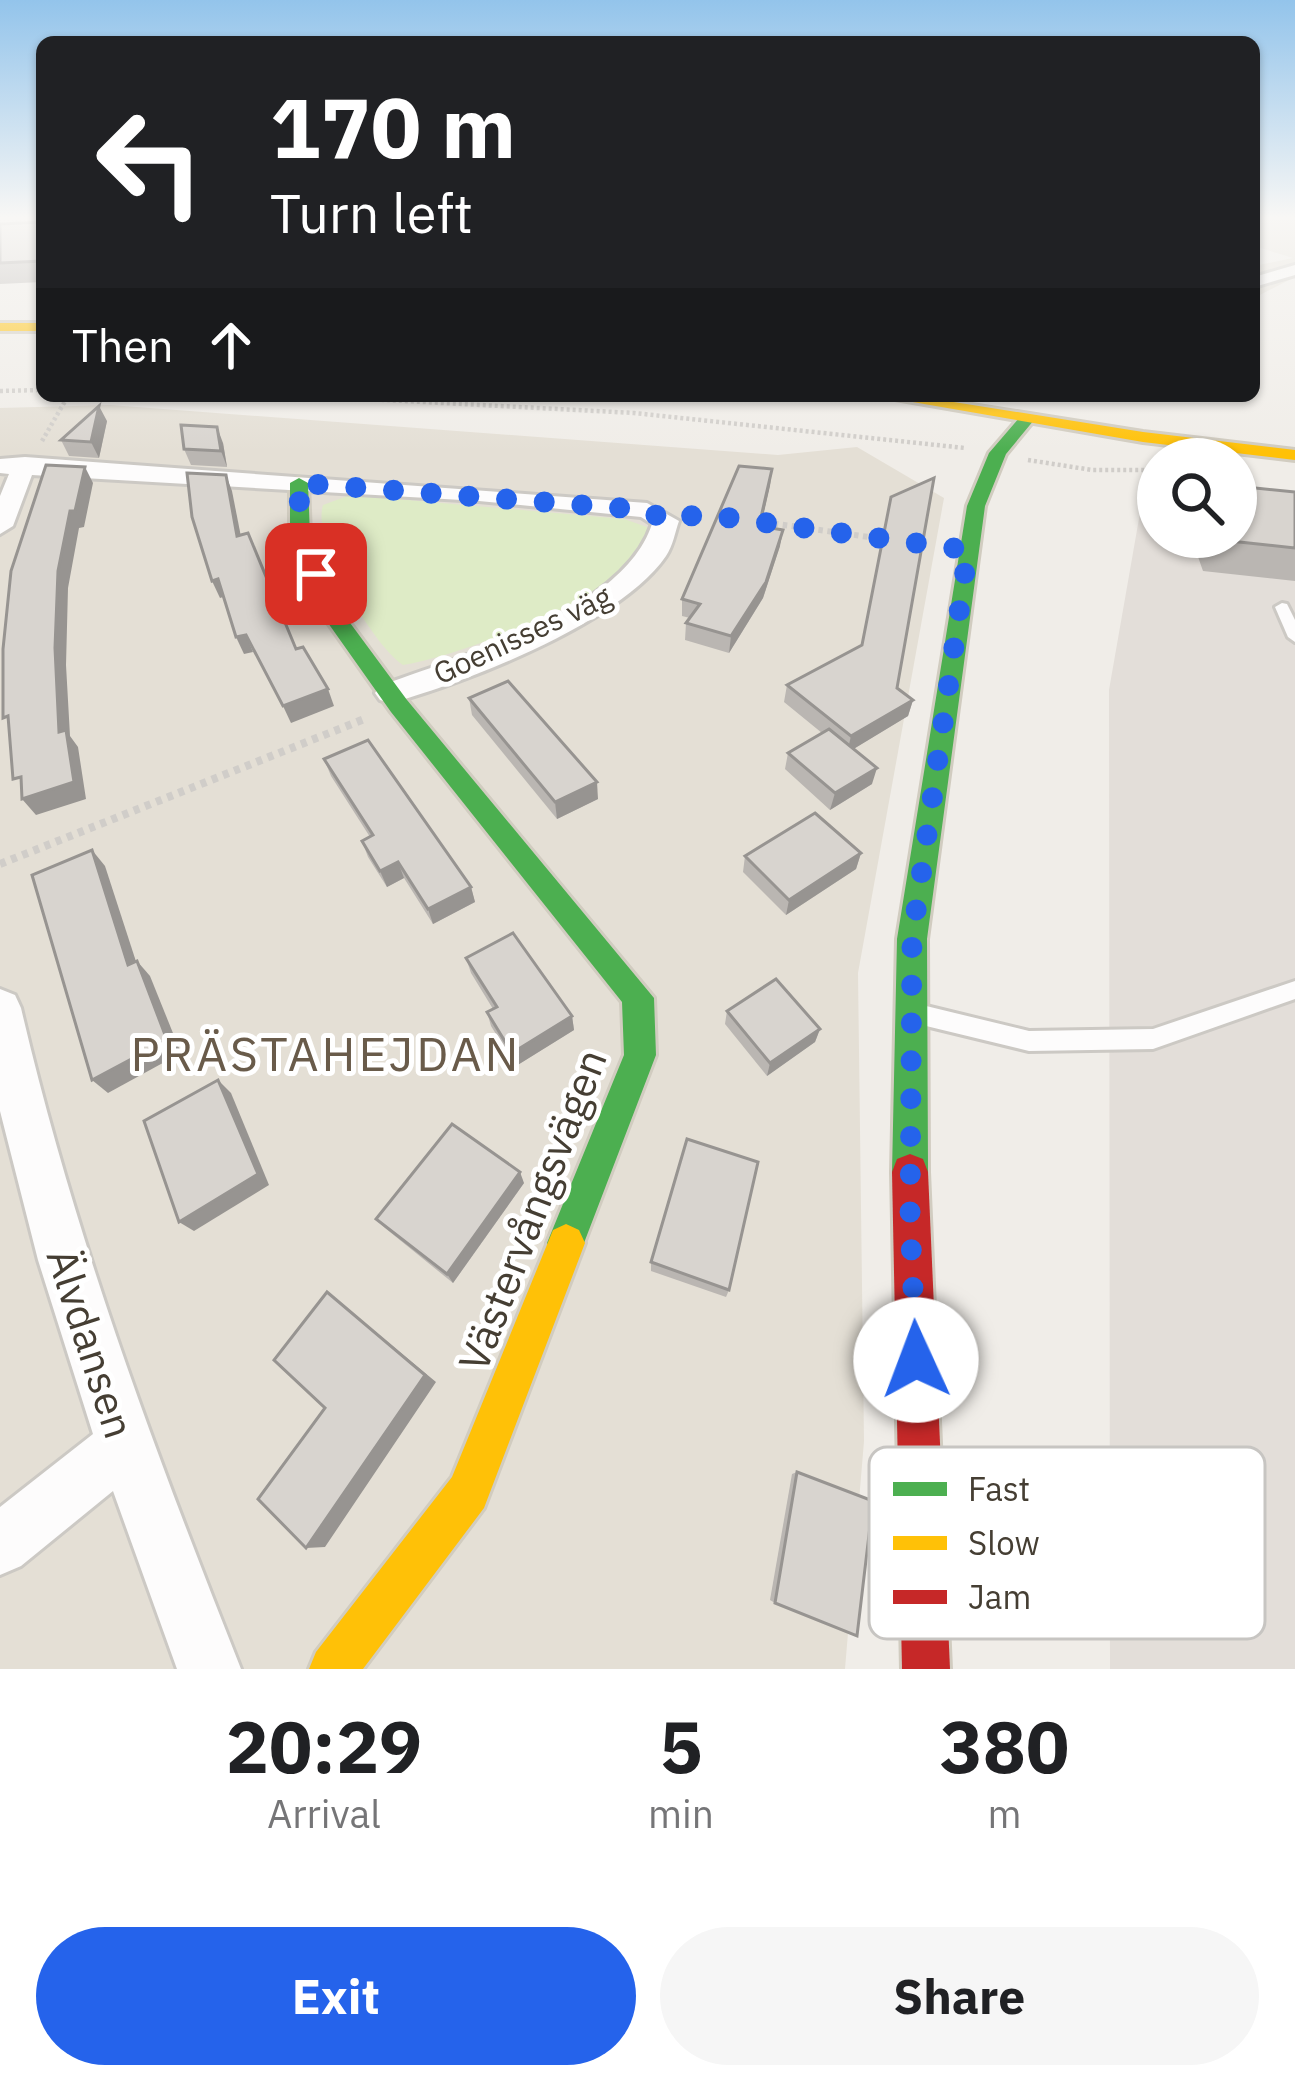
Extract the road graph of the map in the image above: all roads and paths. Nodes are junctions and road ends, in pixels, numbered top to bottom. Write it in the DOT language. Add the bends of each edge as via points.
graph roads {
  1 [pos="0,327"];
  2 [pos="36,327"];
  3 [pos="36,390"];
  4 [pos="0,391"];
  5 [pos="63,402"];
  6 [pos="424,402"];
  7 [pos="921,402"];
  8 [pos="1026,420"];
  9 [pos="986,451"];
  10 [pos="1295,455"];
  11 [pos="13,465"];
  12 [pos="1137,469"];
  13 [pos="299,483"];
  14 [pos="746,520"];
  15 [pos="0,526"];
  16 [pos="968,550"];
  17 [pos="1282,607"];
  18 [pos="1295,637"];
  19 [pos="395,699"];
  20 [pos="0,863"];
  21 [pos="1295,990"];
  22 [pos="911,1012"];
  23 [pos="2,1028"];
  24 [pos="123,1446"];
  25 [pos="918,1447"];
  26 [pos="0,1545"];
  27 [pos="925,1639"];
  28 [pos="209,1669"];
  29 [pos="333,1669"];
  30 [pos="926,1669"];
  1 -- 2 [label="street"];
  3 -- 4 [label="path"];
  5 -- 11 [label="path"];
  6 -- 9 [label="path" via="616,412"];
  7 -- 8 [label="street"];
  8 -- 9 [label="street"];
  8 -- 10 [label="street"];
  9 -- 12 [label="path" via="1052,466"];
  9 -- 16 [label="street"];
  11 -- 13 [label="street, Goenisses väg"];
  11 -- 15 [label="street"];
  13 -- 19 [label="street, Västervångsvägen" via="300,536 332,613"];
  13 -- 19 [label="street, Goenisses väg" via="647,510 666,521 649,564 612,597"];
  14 -- 16 [label="path"];
  16 -- 22 [label="street" via="912,939"];
  17 -- 18 [label="lane"];
  19 -- 20 [label="path"];
  19 -- 29 [label="street, Västervångsvägen" via="638,998 640,1055 468,1492"];
  21 -- 22 [label="lane" via="1153,1040 1029,1041"];
  22 -- 25 [label="street"];
  23 -- 24 [label="street, Älvdansen"];
  24 -- 26 [label="street"];
  24 -- 28 [label="street, Älvdansen"];
  27 -- 30 [label="street"];
}
